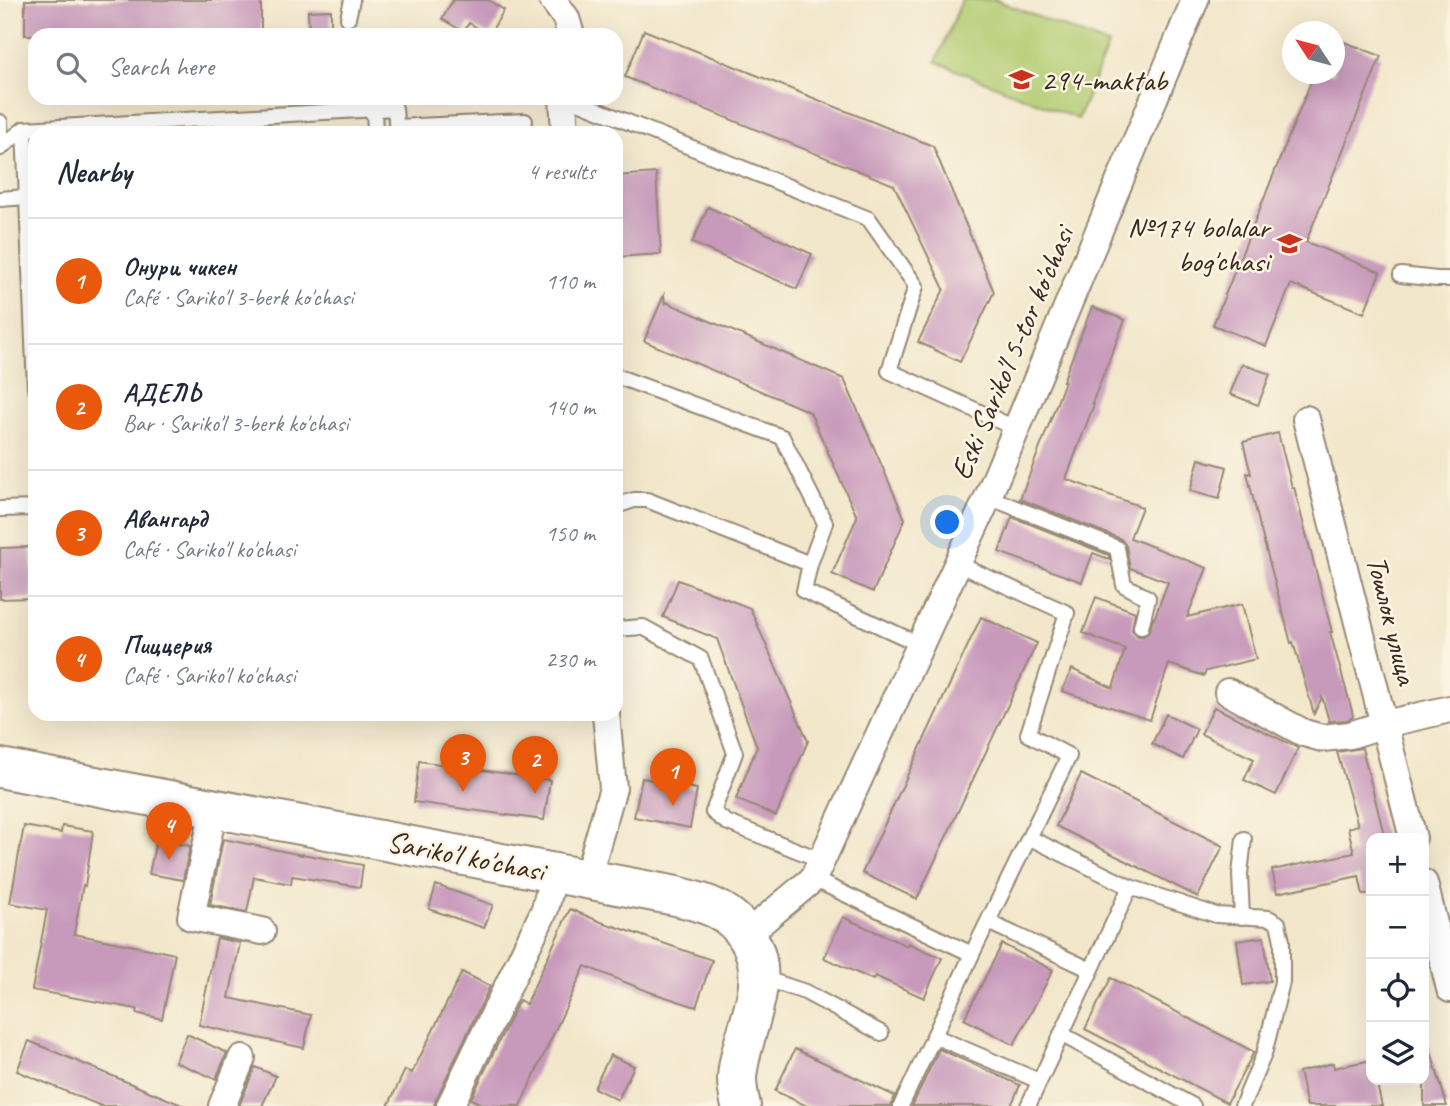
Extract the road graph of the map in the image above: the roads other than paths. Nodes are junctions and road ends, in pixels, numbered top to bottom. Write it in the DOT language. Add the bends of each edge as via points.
graph roads {
  1 [pos="352,0"];
  2 [pos="553,0"];
  3 [pos="1195,0"];
  4 [pos="348,18"];
  5 [pos="569,28"];
  6 [pos="566,105"];
  7 [pos="584,105"];
  8 [pos="374,109"];
  9 [pos="525,121"];
  10 [pos="0,122"];
  11 [pos="76,126"];
  12 [pos="375,126"];
  13 [pos="396,126"];
  14 [pos="453,126"];
  15 [pos="565,126"];
  16 [pos="24,129"];
  17 [pos="28,129"];
  18 [pos="0,148"];
  19 [pos="27,197"];
  20 [pos="0,199"];
  21 [pos="28,221"];
  22 [pos="1401,275"];
  23 [pos="1450,279"];
  24 [pos="623,379"];
  25 [pos="1306,419"];
  26 [pos="1017,429"];
  27 [pos="988,497"];
  28 [pos="623,504"];
  29 [pos="28,508"];
  30 [pos="0,509"];
  31 [pos="810,564"];
  32 [pos="958,564"];
  33 [pos="1141,627"];
  34 [pos="623,628"];
  35 [pos="921,645"];
  36 [pos="1228,692"];
  37 [pos="1450,709"];
  38 [pos="607,721"];
  39 [pos="1385,724"];
  40 [pos="0,768"];
  41 [pos="214,808"];
  42 [pos="1412,833"];
  43 [pos="1030,838"];
  44 [pos="1244,839"];
  45 [pos="817,869"];
  46 [pos="571,876"];
  47 [pos="1130,887"];
  48 [pos="1427,896"];
  49 [pos="1242,917"];
  50 [pos="988,922"];
  51 [pos="262,931"];
  52 [pos="746,934"];
  53 [pos="972,954"];
  54 [pos="1091,970"];
  55 [pos="759,976"];
  56 [pos="1450,989"];
  57 [pos="881,1032"];
  58 [pos="1061,1034"];
  59 [pos="934,1036"];
  60 [pos="242,1058"];
  61 [pos="1039,1081"];
  62 [pos="222,1106"];
  63 [pos="450,1106"];
  64 [pos="741,1106"];
  65 [pos="901,1106"];
  66 [pos="1028,1106"];
  67 [pos="1193,1106"];
  68 [pos="1242,1106"];
  1 -- 4 [label="lane"];
  2 -- 5 [label="street"];
  3 -- 26 [label="street, Eski Sariko'l 5-tor ko'chasi"];
  6 -- 15 [label="street"];
  7 -- 26 [label="lane" via="869,219 916,286 889,371"];
  8 -- 11 [label="lane"];
  8 -- 12 [label="lane"];
  8 -- 13 [label="lane" via="395,108"];
  9 -- 14 [label="lane"];
  10 -- 18 [label="lane"];
  16 -- 17 [label="lane"];
  16 -- 18 [label="lane"];
  16 -- 19 [label="lane"];
  19 -- 20 [label="lane"];
  19 -- 21 [label="lane"];
  22 -- 23 [label="lane"];
  24 -- 31 [label="lane" via="782,437 825,523"];
  25 -- 39 [label="street, Тошлок улица"];
  26 -- 27 [label="street, Eski Sariko'l 5-tor ko'chasi"];
  27 -- 32 [label="street, Eski Sariko'l 5-tor ko'chasi"];
  27 -- 33 [label="lane" via="1117,548 1124,585 1148,598"];
  28 -- 31 [label="lane" via="647,500"];
  29 -- 30 [label="lane"];
  31 -- 35 [label="lane" via="804,591"];
  32 -- 35 [label="street, Eski Sariko'l 5-tor ko'chasi"];
  32 -- 43 [label="lane" via="1067,613 1028,734 1069,756"];
  34 -- 45 [label="lane" via="643,627 701,659 735,753 713,812"];
  35 -- 45 [label="street, Eski Sariko'l 5-tor ko'chasi"];
  36 -- 39 [label="street" via="1322,738"];
  37 -- 39 [label="street"];
  38 -- 46 [label="street" via="614,788"];
  39 -- 42 [label="street, Тошлок улица"];
  40 -- 41 [label="main road, Sariko'l ko'chasi"];
  41 -- 46 [label="main road, Sariko'l ko'chasi"];
  41 -- 51 [label="street" via="191,918"];
  43 -- 47 [label="lane"];
  43 -- 50 [label="lane"];
  44 -- 49 [label="lane"];
  45 -- 52 [label="street, Eski Sariko'l 5-tor ko'chasi"];
  45 -- 53 [label="lane"];
  46 -- 52 [label="main road, Sariko'l ko'chasi" via="705,903 723,912"];
  46 -- 63 [label="street" via="545,909"];
  47 -- 49 [label="lane" via="1216,915"];
  47 -- 54 [label="lane"];
  48 -- 56 [label="street"];
  49 -- 68 [label="lane" via="1278,923 1282,941 1282,982 1264,1054"];
  50 -- 53 [label="lane"];
  50 -- 54 [label="lane"];
  52 -- 55 [label="main road, Sariko'l ko'chasi" via="756,954"];
  53 -- 59 [label="lane"];
  54 -- 58 [label="lane"];
  55 -- 57 [label="lane" via="805,992"];
  55 -- 64 [label="main road, Sariko'l ko'chasi" via="737,1077"];
  58 -- 61 [label="lane"];
  58 -- 67 [label="lane"];
  59 -- 61 [label="lane"];
  59 -- 65 [label="lane"];
  60 -- 62 [label="street"];
  61 -- 66 [label="lane"];
}
